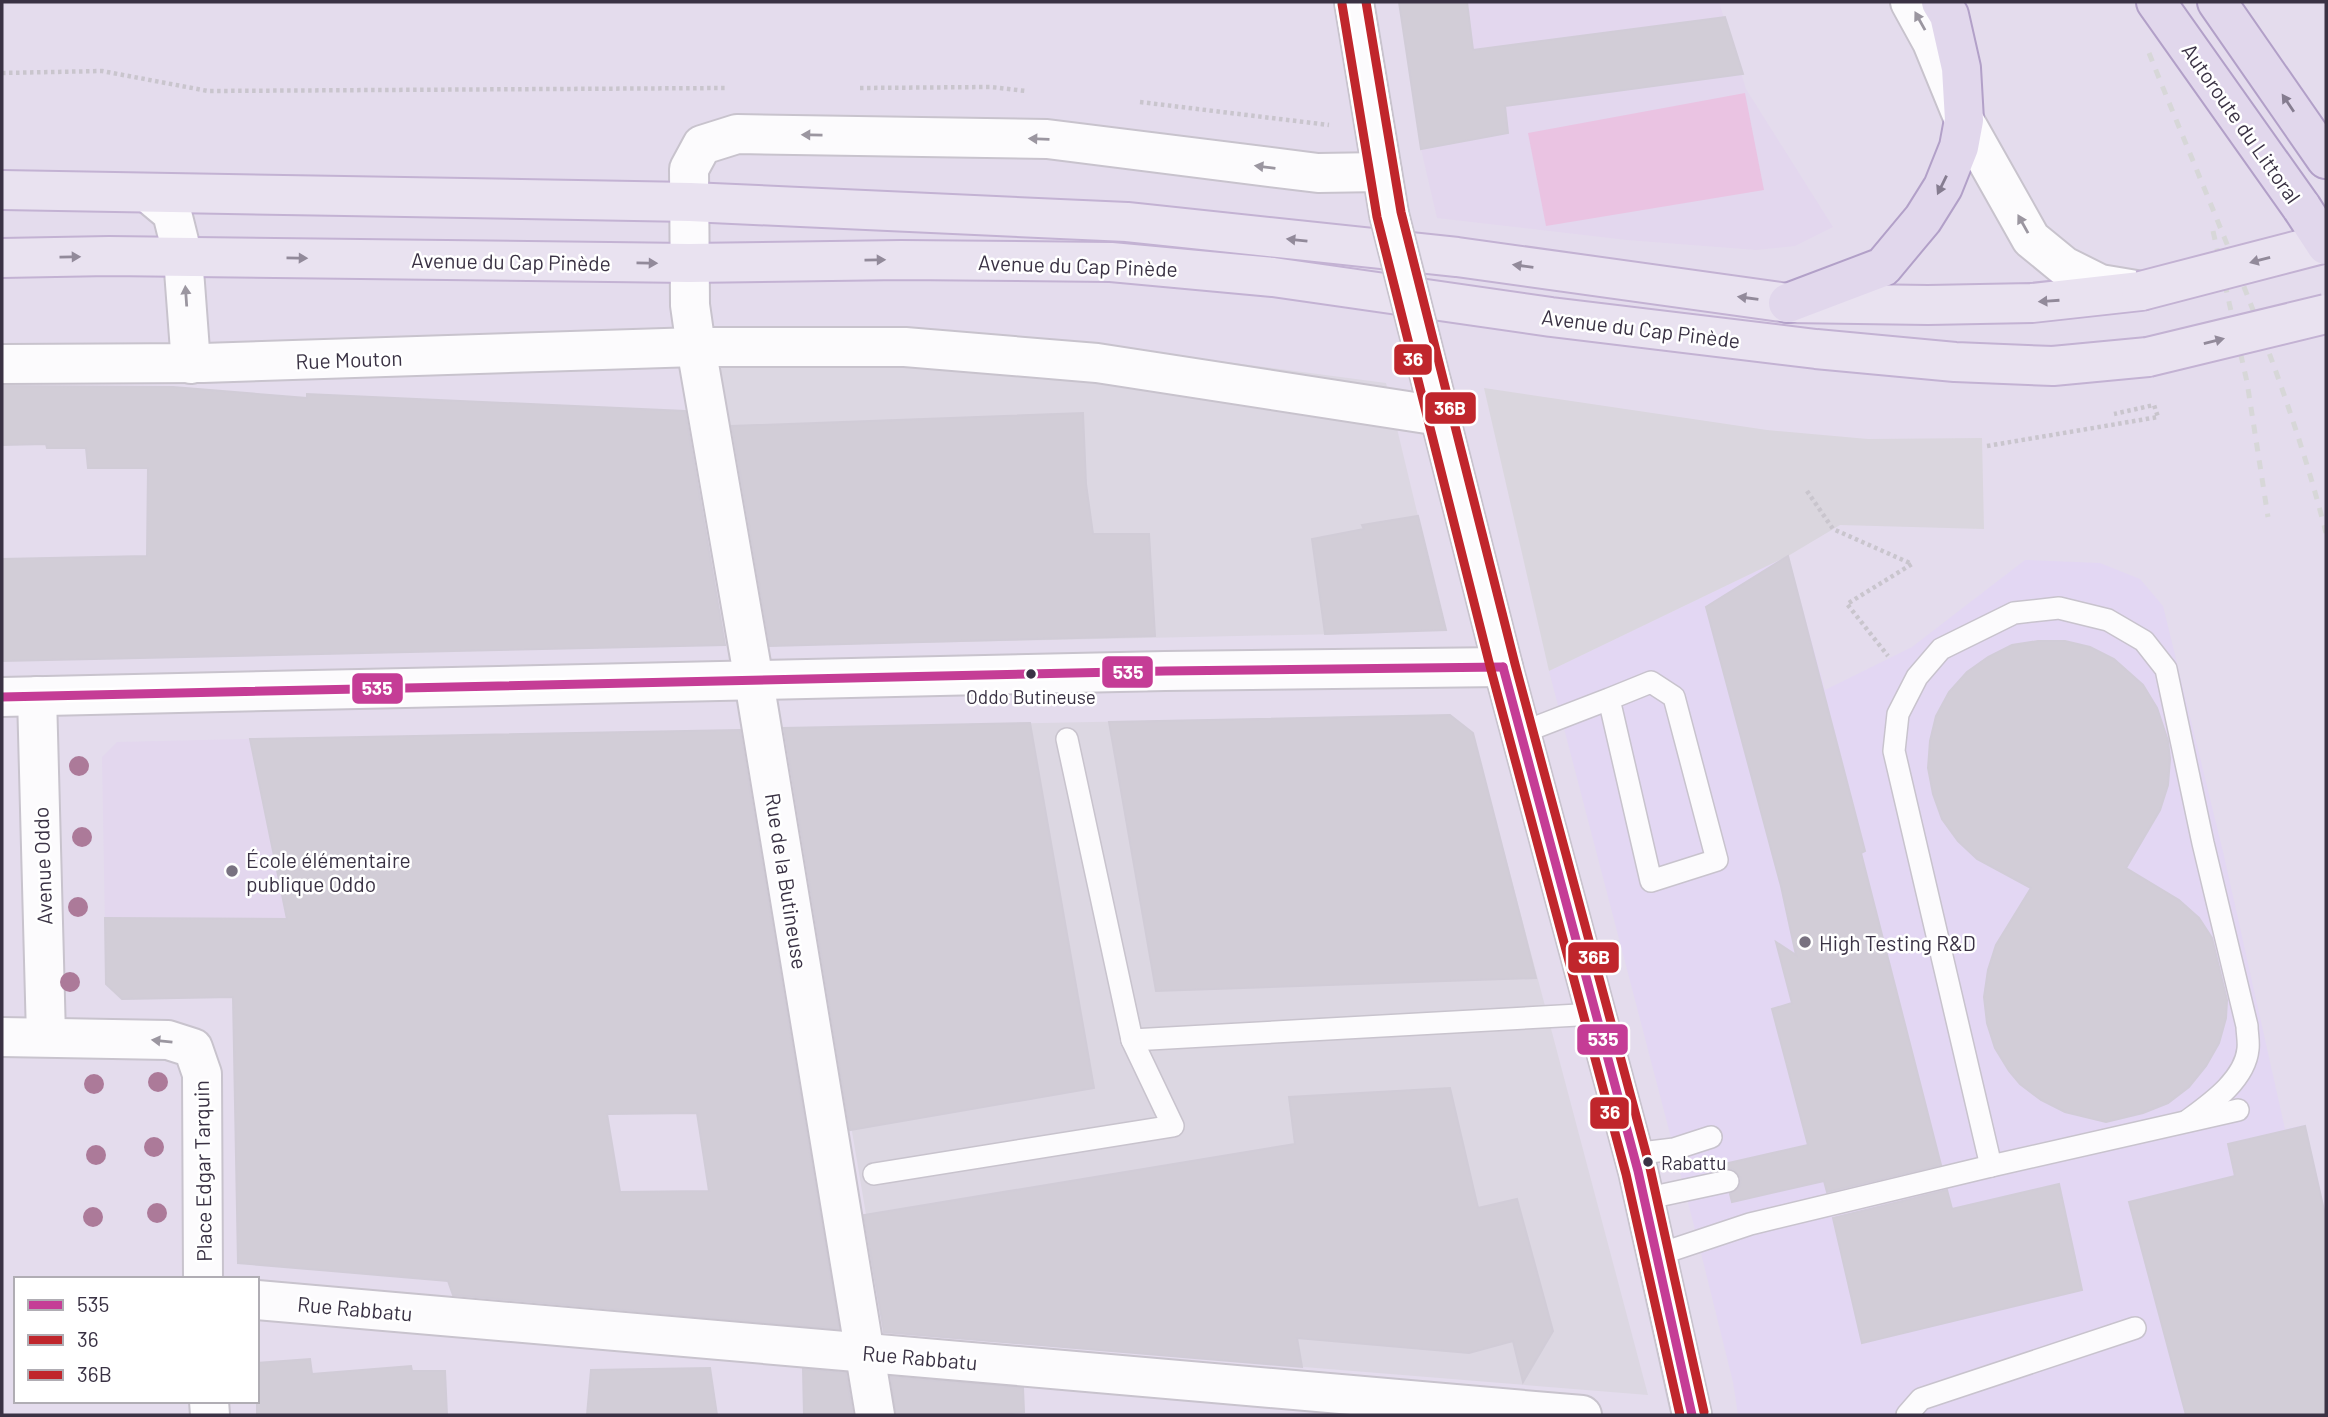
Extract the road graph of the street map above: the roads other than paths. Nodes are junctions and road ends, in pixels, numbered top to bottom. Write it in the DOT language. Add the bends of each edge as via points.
graph roads {
  1 [pos="1354,2"];
  2 [pos="1910,2"];
  3 [pos="1941,2"];
  4 [pos="2157,2"];
  5 [pos="2217,2"];
  6 [pos="1964,120"];
  7 [pos="2326,159"];
  8 [pos="1382,172"];
  9 [pos="2,190"];
  10 [pos="148,193"];
  11 [pos="690,202"];
  12 [pos="2326,244"];
  13 [pos="183,257"];
  14 [pos="2,258"];
  15 [pos="689,263"];
  16 [pos="2141,291"];
  17 [pos="1788,303"];
  18 [pos="2326,314"];
  19 [pos="696,347"];
  20 [pos="2,364"];
  21 [pos="191,364"];
  22 [pos="1436,401"];
  23 [pos="1503,667"];
  24 [pos="754,681"];
  25 [pos="19,696"];
  26 [pos="1609,699"];
  27 [pos="1521,733"];
  28 [pos="1068,739"];
  29 [pos="1596,1014"];
  30 [pos="46,1036"];
  31 [pos="2,1037"];
  32 [pos="1132,1040"];
  33 [pos="2238,1110"];
  34 [pos="2187,1121"];
  35 [pos="1711,1137"];
  36 [pos="1633,1154"];
  37 [pos="1991,1166"];
  38 [pos="874,1174"];
  39 [pos="1728,1181"];
  40 [pos="1644,1199"];
  41 [pos="1657,1255"];
  42 [pos="203,1277"];
  43 [pos="259,1300"];
  44 [pos="2136,1328"];
  45 [pos="864,1352"];
  46 [pos="875,1415"];
  47 [pos="1583,1415"];
  48 [pos="1692,1415"];
  49 [pos="1907,1415"];
  1 -- 8 [label="street"];
  6 -- 2 [label="street, one-way"];
  3 -- 6 [label="highway" via="1949,15 1961,68"];
  4 -- 12 [label="highway, Autoroute du Littoral, bridge"];
  7 -- 5 [label="highway, one-way"];
  16 -- 6 [label="street, one-way" via="2100,284 2064,266 2031,239"];
  6 -- 17 [label="highway, one-way" via="1959,147 1942,187 1923,219 1883,267"];
  8 -- 11 [label="street, Rue de la Butineuse, one-way" via="1318,173 1046,139 737,134 702,145 689,169"];
  8 -- 22 [label="street, bridge" via="1388,214"];
  9 -- 10 [label="main road, Avenue du Cap Pinède"];
  10 -- 11 [label="main road, Avenue du Cap Pinède"];
  10 -- 13 [label="street" via="172,213"];
  11 -- 15 [label="street, Rue de la Butineuse"];
  17 -- 11 [label="main road, Avenue du Cap Pinède, one-way" via="1457,257 1127,222"];
  12 -- 16 [label="main road, Avenue du Cap Pinède, one-way, bridge"];
  14 -- 13 [label="main road, Avenue du Cap Pinède, one-way"];
  13 -- 15 [label="main road, Avenue du Cap Pinède, one-way"];
  21 -- 13 [label="street, one-way"];
  15 -- 18 [label="main road, Avenue du Cap Pinède, one-way, bridge" via="1111,262 1273,277 1844,352 2053,366 2148,358"];
  15 -- 19 [label="street, Rue de la Butineuse"];
  16 -- 17 [label="main road, Avenue du Cap Pinède, one-way" via="2032,303"];
  19 -- 21 [label="street, Rue Mouton"];
  19 -- 22 [label="street, Rue Mouton" via="905,347 1097,363"];
  19 -- 24 [label="street, Rue de la Butineuse"];
  20 -- 21 [label="street, Rue Mouton"];
  22 -- 23 [label="street"];
  23 -- 24 [label="street"];
  23 -- 27 [label="street"];
  24 -- 25 [label="street"];
  24 -- 45 [label="street, Rue de la Butineuse"];
  25 -- 30 [label="street, Avenue Oddo"];
  26 -- 26 [label="lane" via="1651,881 1717,860 1674,697 1651,682"];
  26 -- 27 [label="lane"];
  27 -- 29 [label="street"];
  28 -- 32 [label="lane"];
  29 -- 32 [label="lane"];
  29 -- 36 [label="street"];
  30 -- 31 [label="street, Place Edgar Tarquin"];
  42 -- 30 [label="street, Place Edgar Tarquin, one-way" via="202,1074 194,1048 168,1040"];
  32 -- 38 [label="lane" via="1173,1126"];
  33 -- 34 [label="lane"];
  34 -- 37 [label="lane"];
  34 -- 37 [label="lane" via="2213,1102 2239,1073 2248,1038 2166,669 2144,641 2108,620 2059,608 2014,613 1941,649 1917,677 1898,714 1894,751"];
  35 -- 36 [label="lane" via="1674,1149"];
  36 -- 40 [label="street"];
  37 -- 41 [label="lane" via="1750,1224"];
  39 -- 40 [label="lane"];
  40 -- 41 [label="street"];
  41 -- 48 [label="street"];
  43 -- 45 [label="street, Rue Rabbatu"];
  44 -- 49 [label="lane" via="1921,1399"];
  45 -- 46 [label="street, Rue de la Butineuse"];
  45 -- 47 [label="street, Rue Rabbatu"];
}
